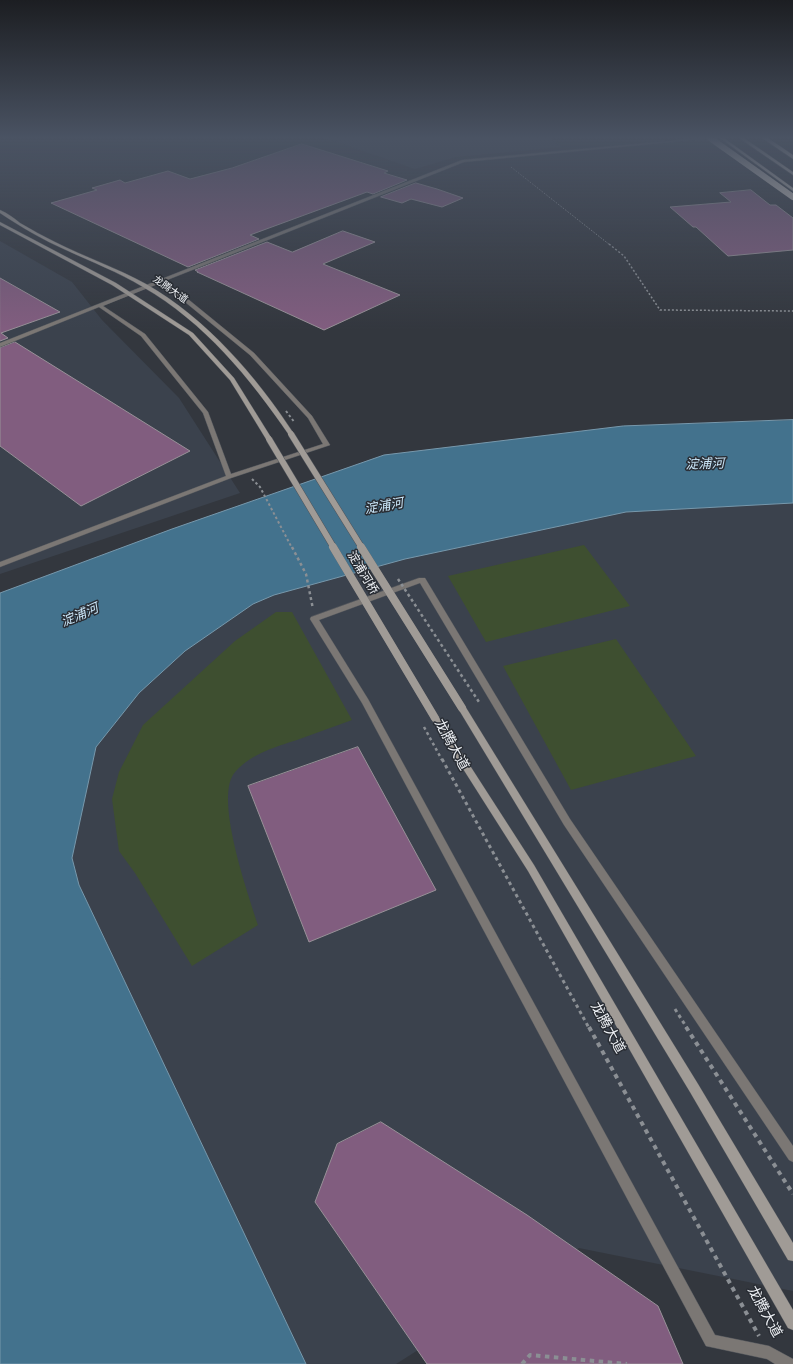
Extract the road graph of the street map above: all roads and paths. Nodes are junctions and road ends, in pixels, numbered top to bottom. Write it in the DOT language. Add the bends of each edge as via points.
graph roads {
  1 [pos="361,202"];
  2 [pos="555,202"];
  3 [pos="0,211"];
  4 [pos="0,223"];
  5 [pos="158,282"];
  6 [pos="146,286"];
  7 [pos="129,293"];
  8 [pos="99,305"];
  9 [pos="793,311"];
  10 [pos="0,345"];
  11 [pos="291,434"];
  12 [pos="245,472"];
  13 [pos="229,477"];
  14 [pos="0,566"];
  15 [pos="396,576"];
  16 [pos="314,619"];
  17 [pos="479,702"];
  18 [pos="435,718"];
  19 [pos="421,721"];
  20 [pos="793,1156"];
  21 [pos="793,1255"];
  22 [pos="793,1323"];
  23 [pos="769,1354"];
  24 [pos="522,1364"];
  25 [pos="627,1364"];
  26 [pos="789,1364"];
  1 -- 5 [label="street"];
  2 -- 9 [label="path" via="624,256 660,310"];
  3 -- 6 [label="main road, 龙腾大道" via="41,237"];
  4 -- 7 [label="main road"];
  5 -- 6 [label="street"];
  5 -- 12 [label="street" via="176,292 252,354 310,417 326,445"];
  6 -- 7 [label="street"];
  6 -- 11 [label="main road, 龙腾大道" via="199,326 248,376"];
  7 -- 8 [label="street"];
  7 -- 18 [label="main road, 淀浦河桥, bridge" via="191,334 232,380"];
  8 -- 10 [label="street"];
  8 -- 13 [label="street" via="143,335 206,413"];
  11 -- 21 [label="main road, 淀浦河桥, bridge" via="462,708"];
  12 -- 13 [label="street"];
  12 -- 16 [label="path" via="260,487 306,574"];
  13 -- 14 [label="street"];
  15 -- 17 [label="path, bridge"];
  16 -- 20 [label="street" via="422,580 567,822"];
  16 -- 23 [label="street" via="365,701 711,1341"];
  18 -- 22 [label="main road, 龙腾大道" via="532,868"];
  19 -- 23 [label="path, 龙腾大道"];
  23 -- 26 [label="street"];
  24 -- 25 [label="path" via="530,1355"];
}
